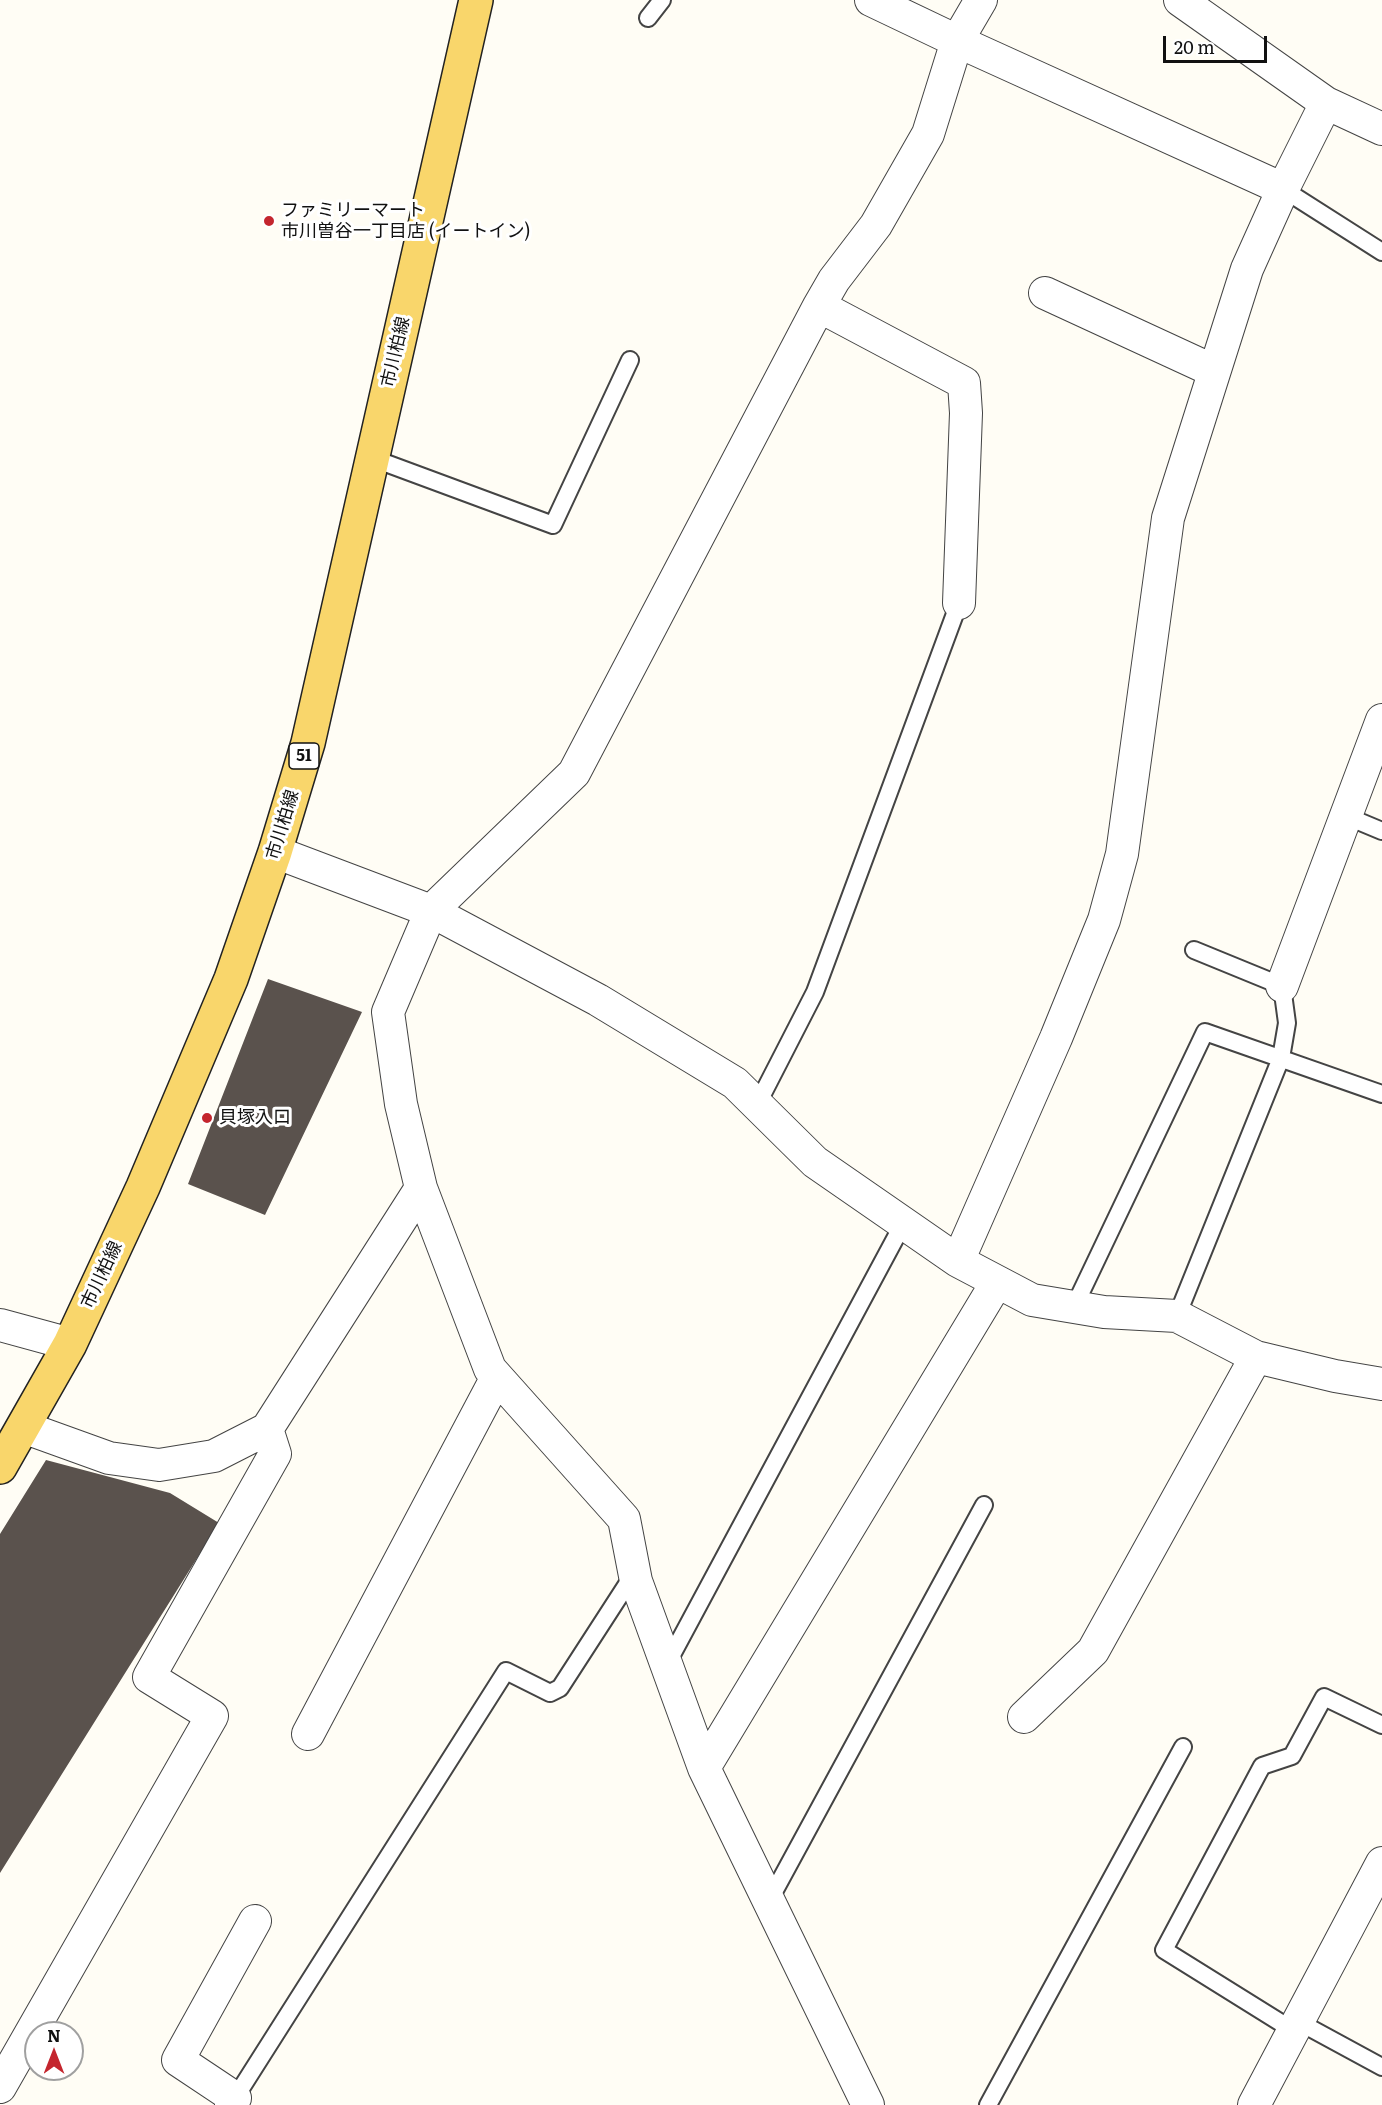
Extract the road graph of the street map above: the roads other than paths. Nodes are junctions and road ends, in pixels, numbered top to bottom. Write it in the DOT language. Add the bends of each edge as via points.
graph roads {
  1 [pos="476,0"];
  2 [pos="663,0"];
  3 [pos="871,0"];
  4 [pos="981,0"];
  5 [pos="1180,0"];
  6 [pos="648,18"];
  7 [pos="957,41"];
  8 [pos="1326,103"];
  9 [pos="1382,129"];
  10 [pos="1283,189"];
  11 [pos="1382,252"];
  12 [pos="1045,293"];
  13 [pos="819,306"];
  14 [pos="630,360"];
  15 [pos="1214,371"];
  16 [pos="372,458"];
  17 [pos="959,603"];
  18 [pos="1382,720"];
  19 [pos="1346,816"];
  20 [pos="1382,831"];
  21 [pos="275,852"];
  22 [pos="431,911"];
  23 [pos="1194,951"];
  24 [pos="1282,986"];
  25 [pos="1281,1058"];
  26 [pos="1382,1094"];
  27 [pos="757,1105"];
  28 [pos="421,1188"];
  29 [pos="903,1224"];
  30 [pos="958,1261"];
  31 [pos="997,1282"];
  32 [pos="1074,1307"];
  33 [pos="1177,1316"];
  34 [pos="0,1325"];
  35 [pos="70,1344"];
  36 [pos="1256,1357"];
  37 [pos="496,1377"];
  38 [pos="1382,1384"];
  39 [pos="23,1427"];
  40 [pos="267,1429"];
  41 [pos="0,1467"];
  42 [pos="984,1505"];
  43 [pos="635,1572"];
  44 [pos="666,1665"];
  45 [pos="1024,1717"];
  46 [pos="1382,1725"];
  47 [pos="308,1734"];
  48 [pos="1183,1747"];
  49 [pos="704,1768"];
  50 [pos="1382,1863"];
  51 [pos="769,1901"];
  52 [pos="255,1921"];
  53 [pos="1296,2026"];
  54 [pos="1382,2067"];
  55 [pos="0,2087"];
  56 [pos="233,2101"];
  57 [pos="868,2105"];
  58 [pos="988,2105"];
  59 [pos="1254,2105"];
  1 -- 16 [label="main road, 市川柏線 / 51"];
  2 -- 6 [label="lane"];
  3 -- 7 [label="street"];
  4 -- 7 [label="street"];
  5 -- 8 [label="street"];
  7 -- 10 [label="street"];
  7 -- 13 [label="street" via="928,134 876,225"];
  8 -- 9 [label="street"];
  8 -- 10 [label="street"];
  10 -- 11 [label="lane"];
  10 -- 15 [label="street" via="1247,269"];
  12 -- 15 [label="street"];
  13 -- 17 [label="street" via="964,383"];
  13 -- 22 [label="street" via="574,773"];
  14 -- 16 [label="lane" via="553,525"];
  15 -- 30 [label="street" via="1168,518 1122,854 1104,920"];
  16 -- 21 [label="main road, 市川柏線 / 51" via="308,743"];
  17 -- 27 [label="lane" via="815,992"];
  18 -- 19 [label="street"];
  19 -- 20 [label="lane"];
  19 -- 24 [label="street"];
  21 -- 22 [label="street"];
  21 -- 35 [label="main road, 市川柏線 / 51" via="226,990 143,1187"];
  22 -- 27 [label="street" via="598,1000 735,1083"];
  22 -- 28 [label="street" via="388,1012 401,1104"];
  23 -- 24 [label="lane"];
  24 -- 25 [label="lane" via="1287,1023"];
  25 -- 26 [label="lane"];
  25 -- 32 [label="lane" via="1204,1032"];
  25 -- 33 [label="lane"];
  27 -- 29 [label="street" via="814,1162"];
  28 -- 37 [label="street" via="489,1369"];
  28 -- 40 [label="street"];
  29 -- 30 [label="street"];
  29 -- 44 [label="lane"];
  30 -- 31 [label="street"];
  31 -- 32 [label="street" via="1032,1300"];
  31 -- 49 [label="street"];
  32 -- 33 [label="street"];
  33 -- 36 [label="street"];
  34 -- 35 [label="street"];
  35 -- 39 [label="main road, 市川柏線 / 51"];
  36 -- 38 [label="street"];
  36 -- 45 [label="street" via="1093,1651"];
  37 -- 43 [label="street" via="624,1519"];
  37 -- 47 [label="street"];
  39 -- 40 [label="street" via="109,1458 159,1465 214,1456"];
  39 -- 41 [label="main road, 市川柏線 / 51"];
  40 -- 55 [label="street" via="275,1454 149,1677 212,1716"];
  42 -- 51 [label="lane"];
  43 -- 44 [label="street"];
  43 -- 56 [label="lane" via="560,1688 550,1693 506,1671"];
  44 -- 49 [label="street"];
  46 -- 53 [label="lane" via="1324,1697 1292,1756 1262,1766 1164,1950"];
  48 -- 58 [label="lane"];
  49 -- 51 [label="street"];
  50 -- 53 [label="street"];
  51 -- 57 [label="street"];
  52 -- 56 [label="street" via="178,2060"];
  53 -- 54 [label="lane"];
  53 -- 59 [label="street"];
}
